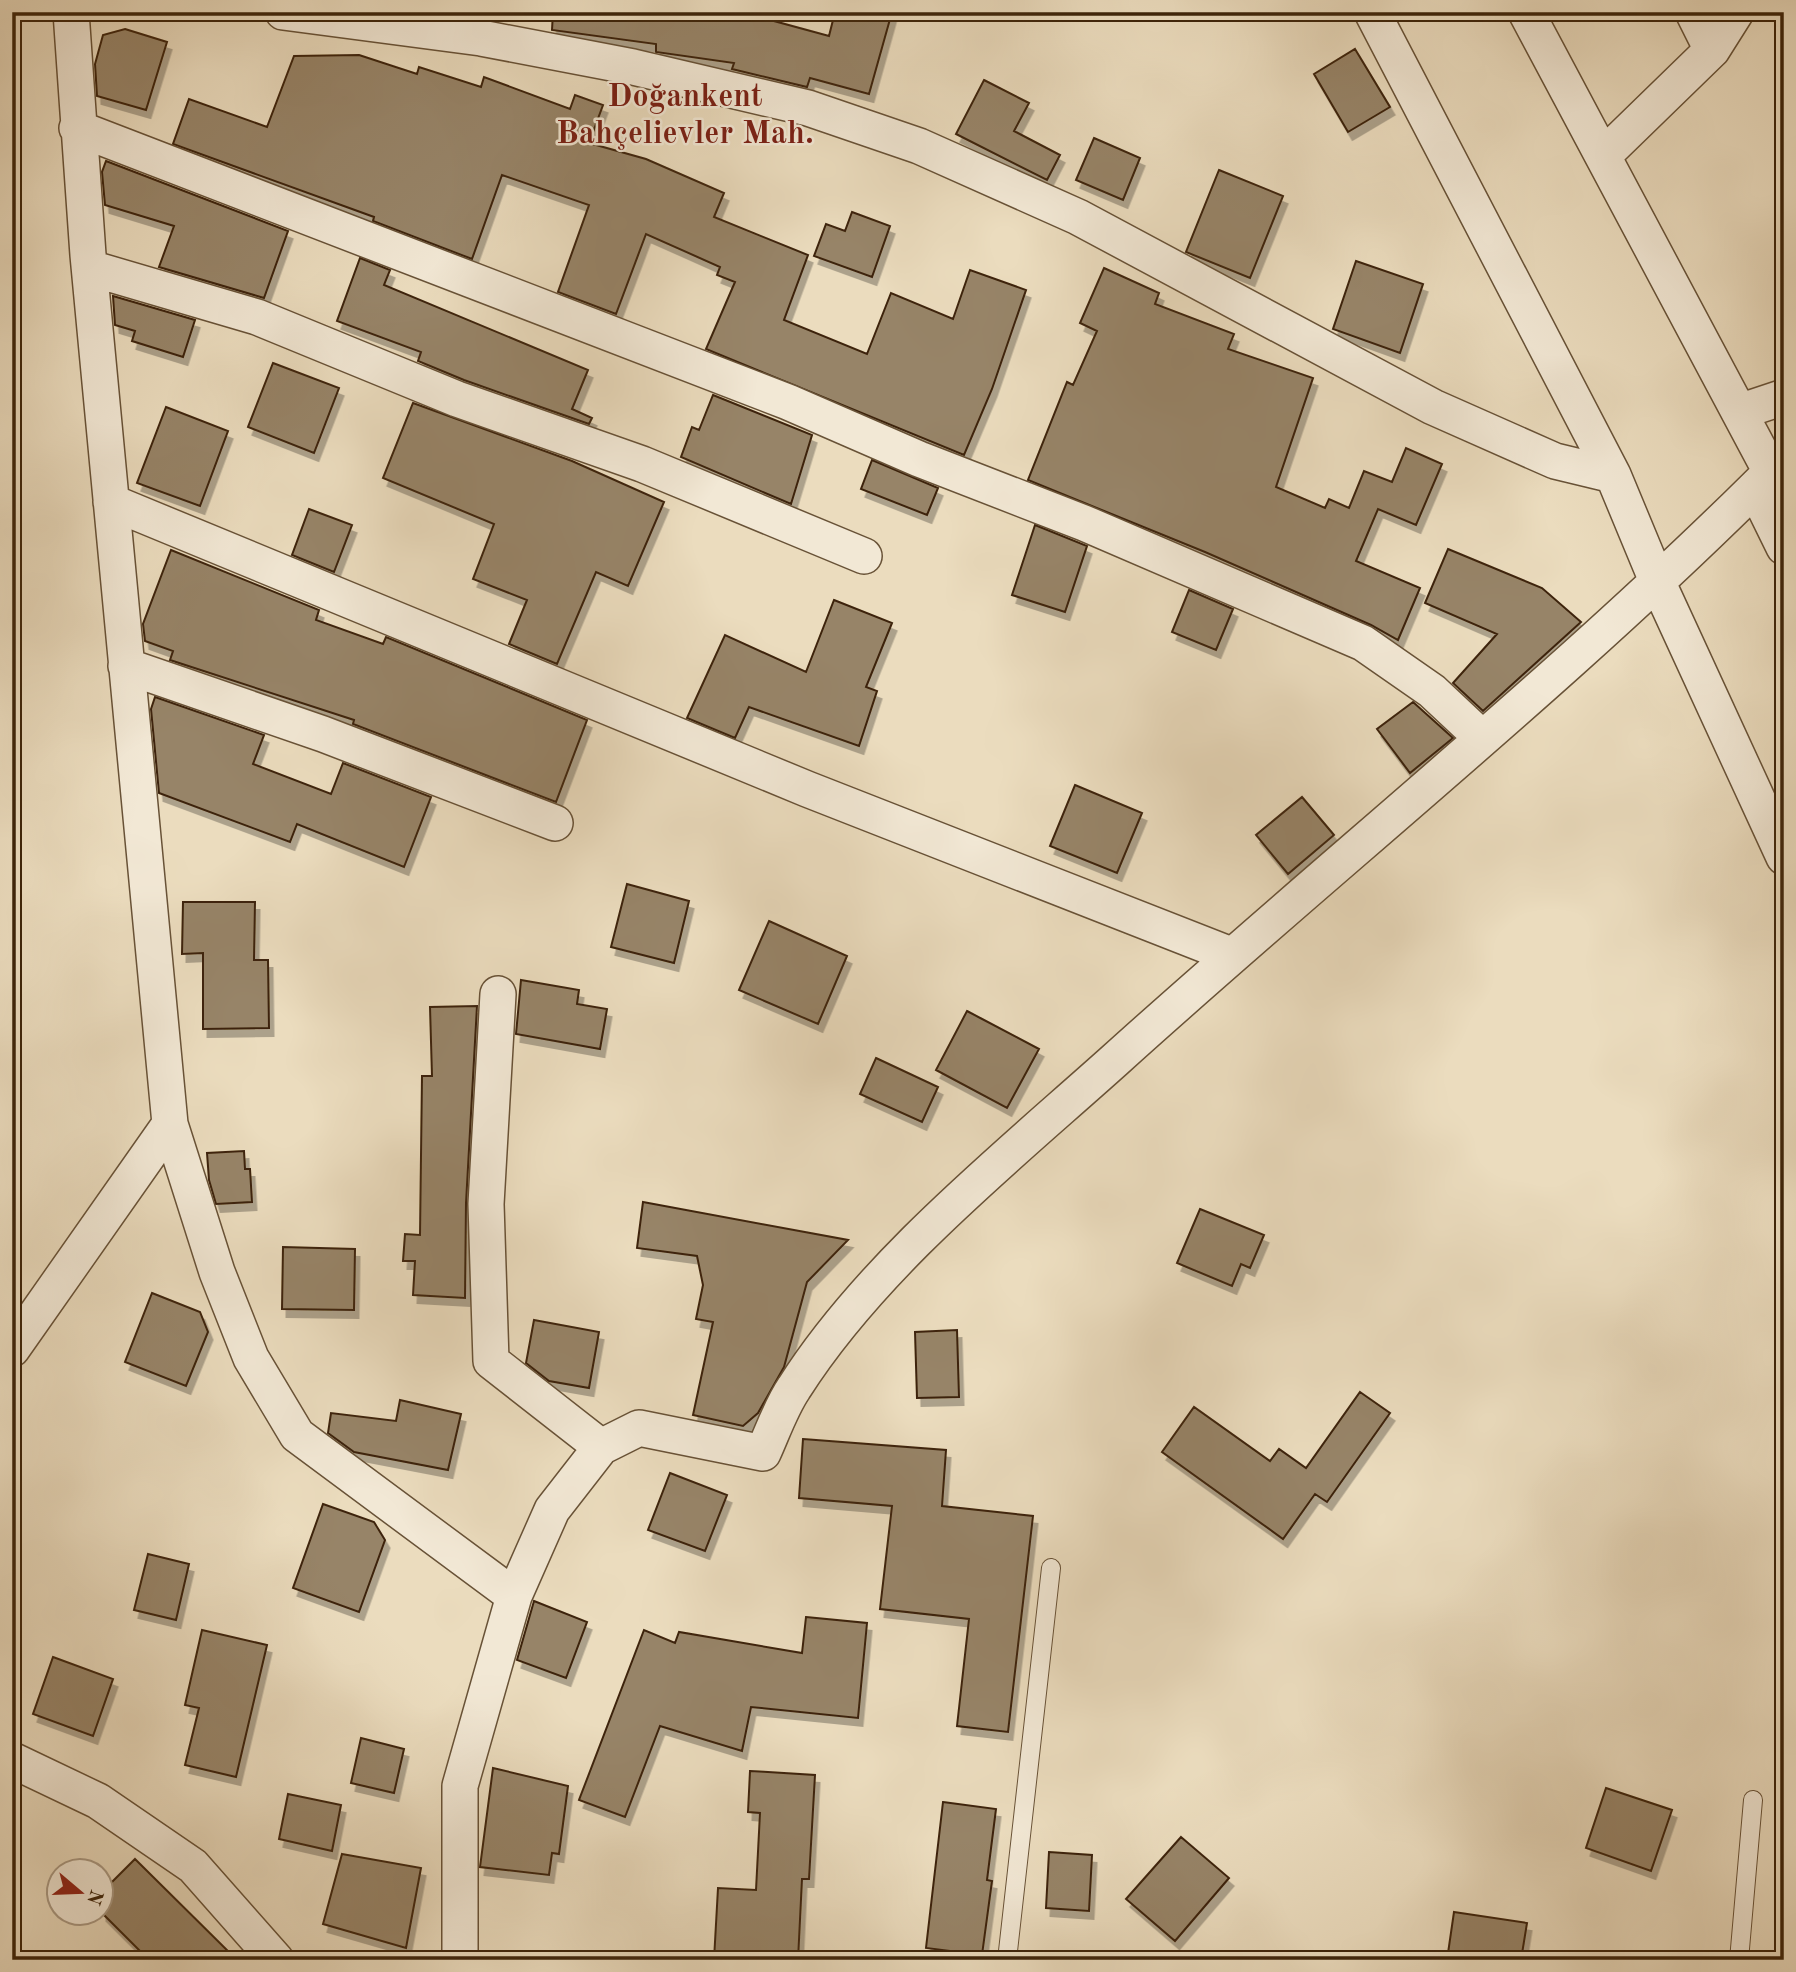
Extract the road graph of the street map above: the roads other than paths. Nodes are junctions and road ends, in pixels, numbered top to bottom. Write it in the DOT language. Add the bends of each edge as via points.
graph roads {
  1 [pos="71,12"];
  2 [pos="283,12"];
  3 [pos="1372,12"];
  4 [pos="1525,12"];
  5 [pos="1693,12"];
  6 [pos="1736,12"];
  7 [pos="1712,50"];
  8 [pos="78,128"];
  9 [pos="1603,156"];
  10 [pos="90,268"];
  11 [pos="1784,397"];
  12 [pos="1739,412"];
  13 [pos="1770,473"];
  14 [pos="1613,475"];
  15 [pos="111,502"];
  16 [pos="1784,547"];
  17 [pos="864,556"];
  18 [pos="1657,581"];
  19 [pos="126,666"];
  20 [pos="1481,737"];
  21 [pos="555,822"];
  22 [pos="1784,857"];
  23 [pos="1231,955"];
  24 [pos="498,994"];
  25 [pos="170,1124"];
  26 [pos="12,1349"];
  27 [pos="601,1447"];
  28 [pos="1051,1568"];
  29 [pos="514,1596"];
  30 [pos="12,1760"];
  31 [pos="1754,1800"];
  32 [pos="276,1960"];
  33 [pos="460,1960"];
  34 [pos="1007,1960"];
  35 [pos="1739,1960"];
  1 -- 8 [label="street"];
  2 -- 14 [label="street" via="494,40 633,67 820,112 919,146 1079,217 1433,407 1555,461"];
  3 -- 14 [label="street"];
  4 -- 9 [label="street"];
  5 -- 7 [label="street"];
  6 -- 7 [label="street"];
  7 -- 9 [label="street"];
  8 -- 10 [label="street"];
  8 -- 20 [label="street" via="788,402 1363,643 1432,691"];
  9 -- 12 [label="street"];
  10 -- 15 [label="street"];
  10 -- 17 [label="street" via="257,317 457,399 642,464"];
  11 -- 12 [label="street"];
  12 -- 13 [label="street"];
  13 -- 16 [label="street"];
  13 -- 18 [label="street"];
  14 -- 18 [label="street"];
  15 -- 19 [label="street"];
  15 -- 23 [label="street" via="807,789"];
  18 -- 20 [label="street"];
  18 -- 22 [label="street"];
  19 -- 21 [label="street"];
  19 -- 25 [label="street"];
  20 -- 23 [label="street"];
  23 -- 27 [label="street" via="931,1226 833,1332 792,1390 763,1452 639,1428"];
  24 -- 27 [label="street" via="486,1204 491,1361"];
  25 -- 26 [label="street"];
  25 -- 29 [label="street" via="217,1272 251,1359 297,1435"];
  27 -- 29 [label="street" via="552,1510"];
  28 -- 34 [label="lane"];
  29 -- 33 [label="street" via="460,1786"];
  30 -- 32 [label="street" via="98,1801 193,1866"];
  31 -- 35 [label="lane"];
}
